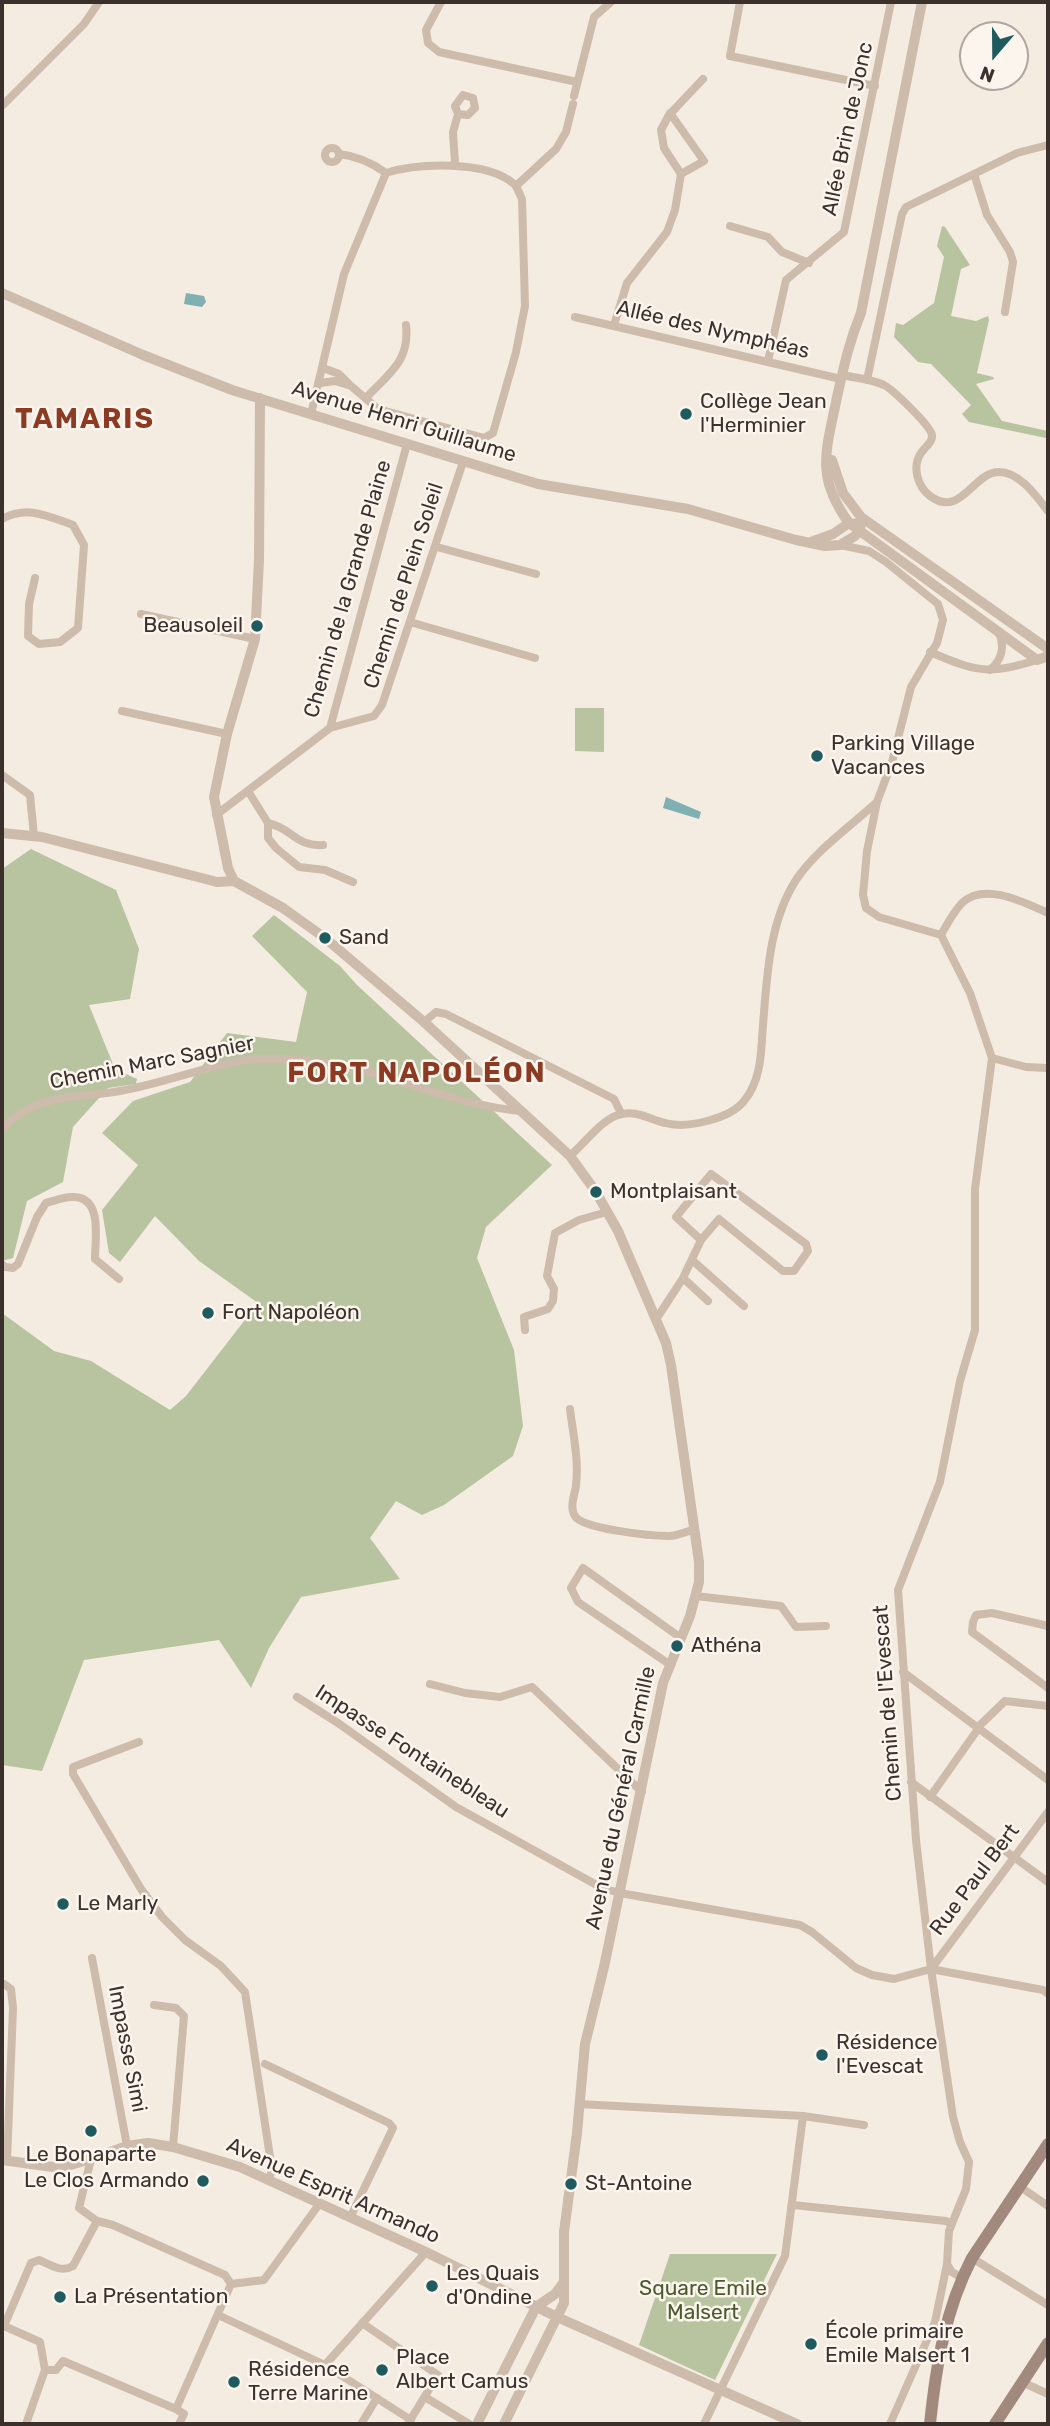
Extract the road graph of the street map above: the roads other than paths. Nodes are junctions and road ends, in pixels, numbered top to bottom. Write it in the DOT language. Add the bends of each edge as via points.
graph roads {
  1 [pos="99,2"];
  2 [pos="441,2"];
  3 [pos="611,2"];
  4 [pos="740,2"];
  5 [pos="891,2"];
  6 [pos="922,2"];
  7 [pos="704,79"];
  8 [pos="577,82"];
  9 [pos="875,86"];
  10 [pos="2,106"];
  11 [pos="670,113"];
  12 [pos="458,114"];
  13 [pos="1048,145"];
  14 [pos="1034,150"];
  15 [pos="339,154"];
  16 [pos="1048,158"];
  17 [pos="455,164"];
  18 [pos="386,173"];
  19 [pos="681,174"];
  20 [pos="974,174"];
  21 [pos="516,186"];
  22 [pos="730,226"];
  23 [pos="809,263"];
  24 [pos="2,293"];
  25 [pos="1005,312"];
  26 [pos="575,317"];
  27 [pos="407,325"];
  28 [pos="614,325"];
  29 [pos="768,361"];
  30 [pos="323,368"];
  31 [pos="842,377"];
  32 [pos="867,380"];
  33 [pos="320,383"];
  34 [pos="351,386"];
  35 [pos="366,397"];
  36 [pos="260,398"];
  37 [pos="835,409"];
  38 [pos="311,414"];
  39 [pos="407,444"];
  40 [pos="463,462"];
  41 [pos="1048,511"];
  42 [pos="2,519"];
  43 [pos="849,523"];
  44 [pos="861,524"];
  45 [pos="808,542"];
  46 [pos="840,545"];
  47 [pos="437,547"];
  48 [pos="536,574"];
  49 [pos="35,578"];
  50 [pos="141,614"];
  51 [pos="410,622"];
  52 [pos="999,629"];
  53 [pos="255,639"];
  54 [pos="1048,649"];
  55 [pos="930,652"];
  56 [pos="535,658"];
  57 [pos="1043,658"];
  58 [pos="990,670"];
  59 [pos="121,711"];
  60 [pos="330,728"];
  61 [pos="227,734"];
  62 [pos="2,775"];
  63 [pos="247,791"];
  64 [pos="877,802"];
  65 [pos="216,815"];
  66 [pos="268,823"];
  67 [pos="2,832"];
  68 [pos="34,836"];
  69 [pos="323,845"];
  70 [pos="234,881"];
  71 [pos="353,882"];
  72 [pos="1048,912"];
  73 [pos="941,935"];
  74 [pos="424,1022"];
  75 [pos="992,1058"];
  76 [pos="1048,1068"];
  77 [pos="521,1111"];
  78 [pos="621,1113"];
  79 [pos="2,1129"];
  80 [pos="570,1156"];
  81 [pos="607,1212"];
  82 [pos="701,1240"];
  83 [pos="692,1260"];
  84 [pos="2,1264"];
  85 [pos="683,1278"];
  86 [pos="118,1279"];
  87 [pos="708,1301"];
  88 [pos="744,1306"];
  89 [pos="657,1318"];
  90 [pos="525,1330"];
  91 [pos="570,1409"];
  92 [pos="695,1529"];
  93 [pos="696,1596"];
  94 [pos="826,1626"];
  95 [pos="1048,1626"];
  96 [pos="681,1637"];
  97 [pos="669,1664"];
  98 [pos="903,1672"];
  99 [pos="430,1684"];
  100 [pos="1048,1688"];
  101 [pos="297,1698"];
  102 [pos="1048,1706"];
  103 [pos="977,1729"];
  104 [pos="139,1742"];
  105 [pos="1048,1780"];
  106 [pos="911,1782"];
  107 [pos="642,1792"];
  108 [pos="930,1797"];
  109 [pos="1048,1812"];
  110 [pos="1014,1857"];
  111 [pos="1048,1882"];
  112 [pos="620,1893"];
  113 [pos="92,1958"];
  114 [pos="931,1969"];
  115 [pos="4,1984"];
  116 [pos="1046,1988"];
  117 [pos="154,2005"];
  118 [pos="265,2064"];
  119 [pos="579,2104"];
  120 [pos="803,2116"];
  121 [pos="864,2125"];
  122 [pos="1048,2144"];
  123 [pos="127,2146"];
  124 [pos="173,2147"];
  125 [pos="92,2159"];
  126 [pos="4,2160"];
  127 [pos="269,2179"];
  128 [pos="1019,2186"];
  129 [pos="320,2203"];
  130 [pos="793,2205"];
  131 [pos="1048,2206"];
  132 [pos="351,2218"];
  133 [pos="97,2221"];
  134 [pos="951,2224"];
  135 [pos="425,2252"];
  136 [pos="972,2258"];
  137 [pos="947,2264"];
  138 [pos="564,2282"];
  139 [pos="960,2283"];
  140 [pos="231,2284"];
  141 [pos="943,2284"];
  142 [pos="1048,2305"];
  143 [pos="536,2307"];
  144 [pos="218,2315"];
  145 [pos="557,2318"];
  146 [pos="362,2323"];
  147 [pos="1048,2343"];
  148 [pos="325,2365"];
  149 [pos="45,2370"];
  150 [pos="1022,2382"];
  151 [pos="720,2390"];
  152 [pos="1048,2394"];
  153 [pos="425,2397"];
  154 [pos="377,2399"];
  155 [pos="176,2409"];
  156 [pos="409,2422"];
  157 [pos="26,2424"];
  158 [pos="179,2424"];
  159 [pos="361,2424"];
  160 [pos="469,2424"];
  161 [pos="477,2424"];
  162 [pos="504,2424"];
  163 [pos="704,2424"];
  164 [pos="797,2424"];
  165 [pos="890,2424"];
  166 [pos="930,2424"];
  167 [pos="995,2424"];
  1 -- 10 [label="street" via="84,24"];
  2 -- 8 [label="street" via="426,30 428,43 439,52"];
  3 -- 8 [label="street" via="594,18"];
  4 -- 9 [label="street" via="730,56"];
  5 -- 9 [label="street, Allée Brin de Jonc"];
  6 -- 31 [label="street" via="863,302 847,346"];
  7 -- 11 [label="street"];
  8 -- 21 [label="street" via="566,132"];
  9 -- 23 [label="street, Allée Brin de Jonc" via="845,232"];
  11 -- 19 [label="street" via="661,130 664,148"];
  11 -- 19 [label="street" via="704,161"];
  12 -- 17 [label="street" via="453,132"];
  13 -- 14 [label="street"];
  14 -- 16 [label="street"];
  14 -- 20 [label="street" via="1017,153"];
  15 -- 18 [label="street" via="354,156"];
  17 -- 18 [label="street"];
  17 -- 21 [label="street" via="503,176"];
  18 -- 30 [label="street" via="344,274"];
  19 -- 28 [label="street" via="667,232 627,284"];
  20 -- 25 [label="street" via="987,215 1013,262"];
  20 -- 32 [label="street" via="912,203 902,214"];
  21 -- 35 [label="street" via="522,199 525,306 493,433 484,438 459,432 378,409"];
  22 -- 23 [label="street" via="768,237 782,252"];
  23 -- 29 [label="street, Allée Brin de Jonc" via="786,280"];
  24 -- 36 [label="street, Avenue Henri Guillaume" via="143,355"];
  26 -- 28 [label="street, Allée des Nymphéas"];
  27 -- 35 [label="street" via="403,358"];
  28 -- 29 [label="street, Allée des Nymphéas"];
  29 -- 31 [label="street, Allée des Nymphéas"];
  30 -- 33 [label="street"];
  30 -- 34 [label="street" via="339,374"];
  31 -- 32 [label="street, Allée des Nymphéas"];
  31 -- 37 [label="street"];
  32 -- 41 [label="street, Allée des Nymphéas" via="887,387 932,435 920,453 916,475 931,496 957,501 986,476 999,472 1012,475"];
  33 -- 34 [label="street"];
  33 -- 38 [label="street"];
  34 -- 35 [label="street"];
  36 -- 38 [label="street, Avenue Henri Guillaume"];
  36 -- 53 [label="street"];
  37 -- 43 [label="street" via="826,467 835,499"];
  37 -- 44 [label="street" via="832,466"];
  38 -- 39 [label="street, Avenue Henri Guillaume"];
  39 -- 40 [label="street, Avenue Henri Guillaume"];
  39 -- 60 [label="street, Chemin de la Grande Plaine"];
  40 -- 45 [label="street, Avenue Henri Guillaume" via="556,488 699,511"];
  40 -- 47 [label="street, Chemin de Plein Soleil"];
  42 -- 49 [label="street" via="15,512 34,512 73,525 84,545 78,628 60,642 39,644 28,636"];
  43 -- 44 [label="street"];
  43 -- 45 [label="street"];
  44 -- 46 [label="street"];
  44 -- 52 [label="street"];
  44 -- 54 [label="street"];
  45 -- 46 [label="street, Avenue Henri Guillaume"];
  46 -- 55 [label="street, Avenue Henri Guillaume" via="869,551 938,604 943,620"];
  47 -- 48 [label="street"];
  47 -- 51 [label="street, Chemin de Plein Soleil"];
  50 -- 53 [label="street"];
  51 -- 56 [label="street"];
  51 -- 60 [label="street, Chemin de Plein Soleil" via="382,705 374,716"];
  52 -- 57 [label="street"];
  52 -- 58 [label="street" via="1002,653"];
  53 -- 61 [label="street"];
  55 -- 58 [label="street" via="968,668"];
  55 -- 64 [label="street" via="911,687"];
  57 -- 58 [label="street"];
  59 -- 61 [label="street"];
  60 -- 63 [label="street, Chemin de la Grande Plaine"];
  61 -- 65 [label="street" via="214,797"];
  62 -- 68 [label="street" via="30,795"];
  63 -- 65 [label="street, Chemin de la Grande Plaine"];
  63 -- 66 [label="street"];
  64 -- 73 [label="street" via="867,851 866,908 879,917"];
  64 -- 78 [label="street" via="797,879 785,901 771,950 758,1073 745,1100 721,1117 680,1124"];
  65 -- 70 [label="street"];
  66 -- 69 [label="street" via="307,846"];
  66 -- 71 [label="street" via="268,838 299,867 325,870"];
  67 -- 68 [label="street"];
  68 -- 70 [label="street" via="217,882"];
  70 -- 74 [label="street, Avenue du Général Carmille" via="325,938"];
  72 -- 73 [label="street" via="1000,895 981,894 964,901"];
  73 -- 75 [label="street, Chemin de l'Evescat" via="970,993"];
  74 -- 77 [label="street, Avenue du Général Carmille"];
  74 -- 78 [label="street" via="436,1012 446,1014 614,1099"];
  75 -- 76 [label="street"];
  75 -- 98 [label="street, Chemin de l'Evescat" via="975,1189 975,1330 940,1482 898,1590"];
  77 -- 79 [label="street, Chemin Marc Sagnier" via="497,1110 323,1063 268,1059 236,1062 120,1091 53,1098 13,1116"];
  77 -- 80 [label="street, Avenue du Général Carmille"];
  78 -- 80 [label="street"];
  80 -- 81 [label="street, Avenue du Général Carmille"];
  81 -- 89 [label="street, Avenue du Général Carmille"];
  81 -- 90 [label="street" via="555,1233 547,1276 554,1289 553,1301 548,1309 524,1317"];
  82 -- 82 [label="street" via="719,1219 783,1271 794,1271 808,1251 806,1244 711,1174 676,1217"];
  82 -- 83 [label="street"];
  83 -- 85 [label="street"];
  83 -- 88 [label="street"];
  84 -- 86 [label="street" via="5,1268 18,1264 46,1203 73,1196 84,1199 96,1214 95,1259"];
  85 -- 87 [label="street"];
  85 -- 89 [label="street"];
  89 -- 92 [label="street, Avenue du Général Carmille" via="671,1365"];
  91 -- 92 [label="street" via="576,1454 575,1518 620,1531 670,1537"];
  92 -- 93 [label="street, Avenue du Général Carmille" via="700,1571"];
  93 -- 94 [label="street" via="781,1606 796,1627"];
  93 -- 96 [label="street, Avenue du Général Carmille"];
  95 -- 100 [label="street" via="992,1613 976,1615 972,1632"];
  96 -- 97 [label="street, Avenue du Général Carmille"];
  96 -- 97 [label="street" via="583,1568 571,1588 578,1602"];
  97 -- 107 [label="street, Avenue du Général Carmille"];
  98 -- 103 [label="street"];
  98 -- 106 [label="street, Chemin de l'Evescat"];
  99 -- 107 [label="street" via="500,1697 532,1687"];
  101 -- 112 [label="street, Impasse Fontainebleau" via="456,1807 602,1888"];
  102 -- 103 [label="street" via="1005,1700"];
  103 -- 105 [label="street"];
  103 -- 108 [label="street"];
  104 -- 127 [label="street" via="73,1767 73,1774 162,1917 245,1992 272,2170"];
  106 -- 108 [label="street"];
  106 -- 114 [label="street, Chemin de l'Evescat"];
  107 -- 112 [label="street, Avenue du Général Carmille"];
  108 -- 110 [label="street"];
  109 -- 110 [label="street, Rue Paul Bert"];
  110 -- 111 [label="street"];
  110 -- 114 [label="street, Rue Paul Bert"];
  112 -- 114 [label="street, Impasse Fontainebleau" via="800,1925 872,1975 894,1979"];
  112 -- 119 [label="street, Avenue du Général Carmille" via="585,2043"];
  113 -- 123 [label="street, Impasse Simi"];
  114 -- 116 [label="street"];
  114 -- 134 [label="street, Chemin de l'Evescat" via="953,2118 970,2162 966,2189"];
  115 -- 126 [label="street" via="11,1989 13,2008"];
  117 -- 124 [label="street" via="176,2008 184,2016"];
  118 -- 132 [label="street" via="393,2128"];
  119 -- 120 [label="street"];
  119 -- 138 [label="street, Avenue du Général Carmille" via="564,2232"];
  120 -- 121 [label="street"];
  120 -- 130 [label="street"];
  122 -- 128 [label="main road"];
  123 -- 124 [label="street, Avenue Esprit Armando"];
  123 -- 125 [label="street, Avenue Esprit Armando"];
  124 -- 127 [label="street, Avenue Esprit Armando"];
  125 -- 126 [label="street, Avenue Esprit Armando" via="60,2168"];
  125 -- 133 [label="street" via="79,2208"];
  127 -- 129 [label="street, Avenue Esprit Armando"];
  128 -- 131 [label="street"];
  128 -- 136 [label="main road"];
  129 -- 132 [label="street, Avenue Esprit Armando"];
  129 -- 140 [label="street" via="264,2280"];
  130 -- 134 [label="street"];
  130 -- 151 [label="street" via="785,2256"];
  132 -- 135 [label="street, Avenue Esprit Armando"];
  133 -- 140 [label="street" via="225,2276"];
  133 -- 149 [label="street" via="73,2266 59,2269 39,2260 31,2263 4,2326 40,2342"];
  134 -- 137 [label="street, Chemin de l'Evescat"];
  135 -- 143 [label="street, Avenue Esprit Armando"];
  135 -- 146 [label="street"];
  136 -- 139 [label="main road"];
  136 -- 142 [label="street"];
  137 -- 139 [label="street"];
  137 -- 141 [label="street, Chemin de l'Evescat"];
  138 -- 143 [label="street"];
  138 -- 145 [label="street, Avenue du Général Carmille" via="564,2302"];
  139 -- 141 [label="street"];
  139 -- 166 [label="main road" via="945,2324"];
  140 -- 144 [label="street"];
  141 -- 165 [label="street, Chemin de l'Evescat" via="935,2322"];
  143 -- 145 [label="street, Avenue Esprit Armando"];
  143 -- 161 [label="street"];
  144 -- 148 [label="street"];
  144 -- 155 [label="street"];
  145 -- 151 [label="street, Avenue Esprit Armando"];
  145 -- 162 [label="street, Avenue du Général Carmille"];
  146 -- 148 [label="street"];
  146 -- 153 [label="street" via="438,2375"];
  147 -- 150 [label="main road"];
  148 -- 154 [label="street"];
  149 -- 155 [label="street" via="56,2370 63,2361"];
  149 -- 157 [label="street"];
  150 -- 152 [label="street"];
  150 -- 167 [label="main road"];
  151 -- 163 [label="street"];
  151 -- 164 [label="street, Avenue Esprit Armando"];
  153 -- 156 [label="street"];
  153 -- 160 [label="street"];
  154 -- 156 [label="street"];
  154 -- 159 [label="street"];
  155 -- 158 [label="street" via="184,2414"];
}
